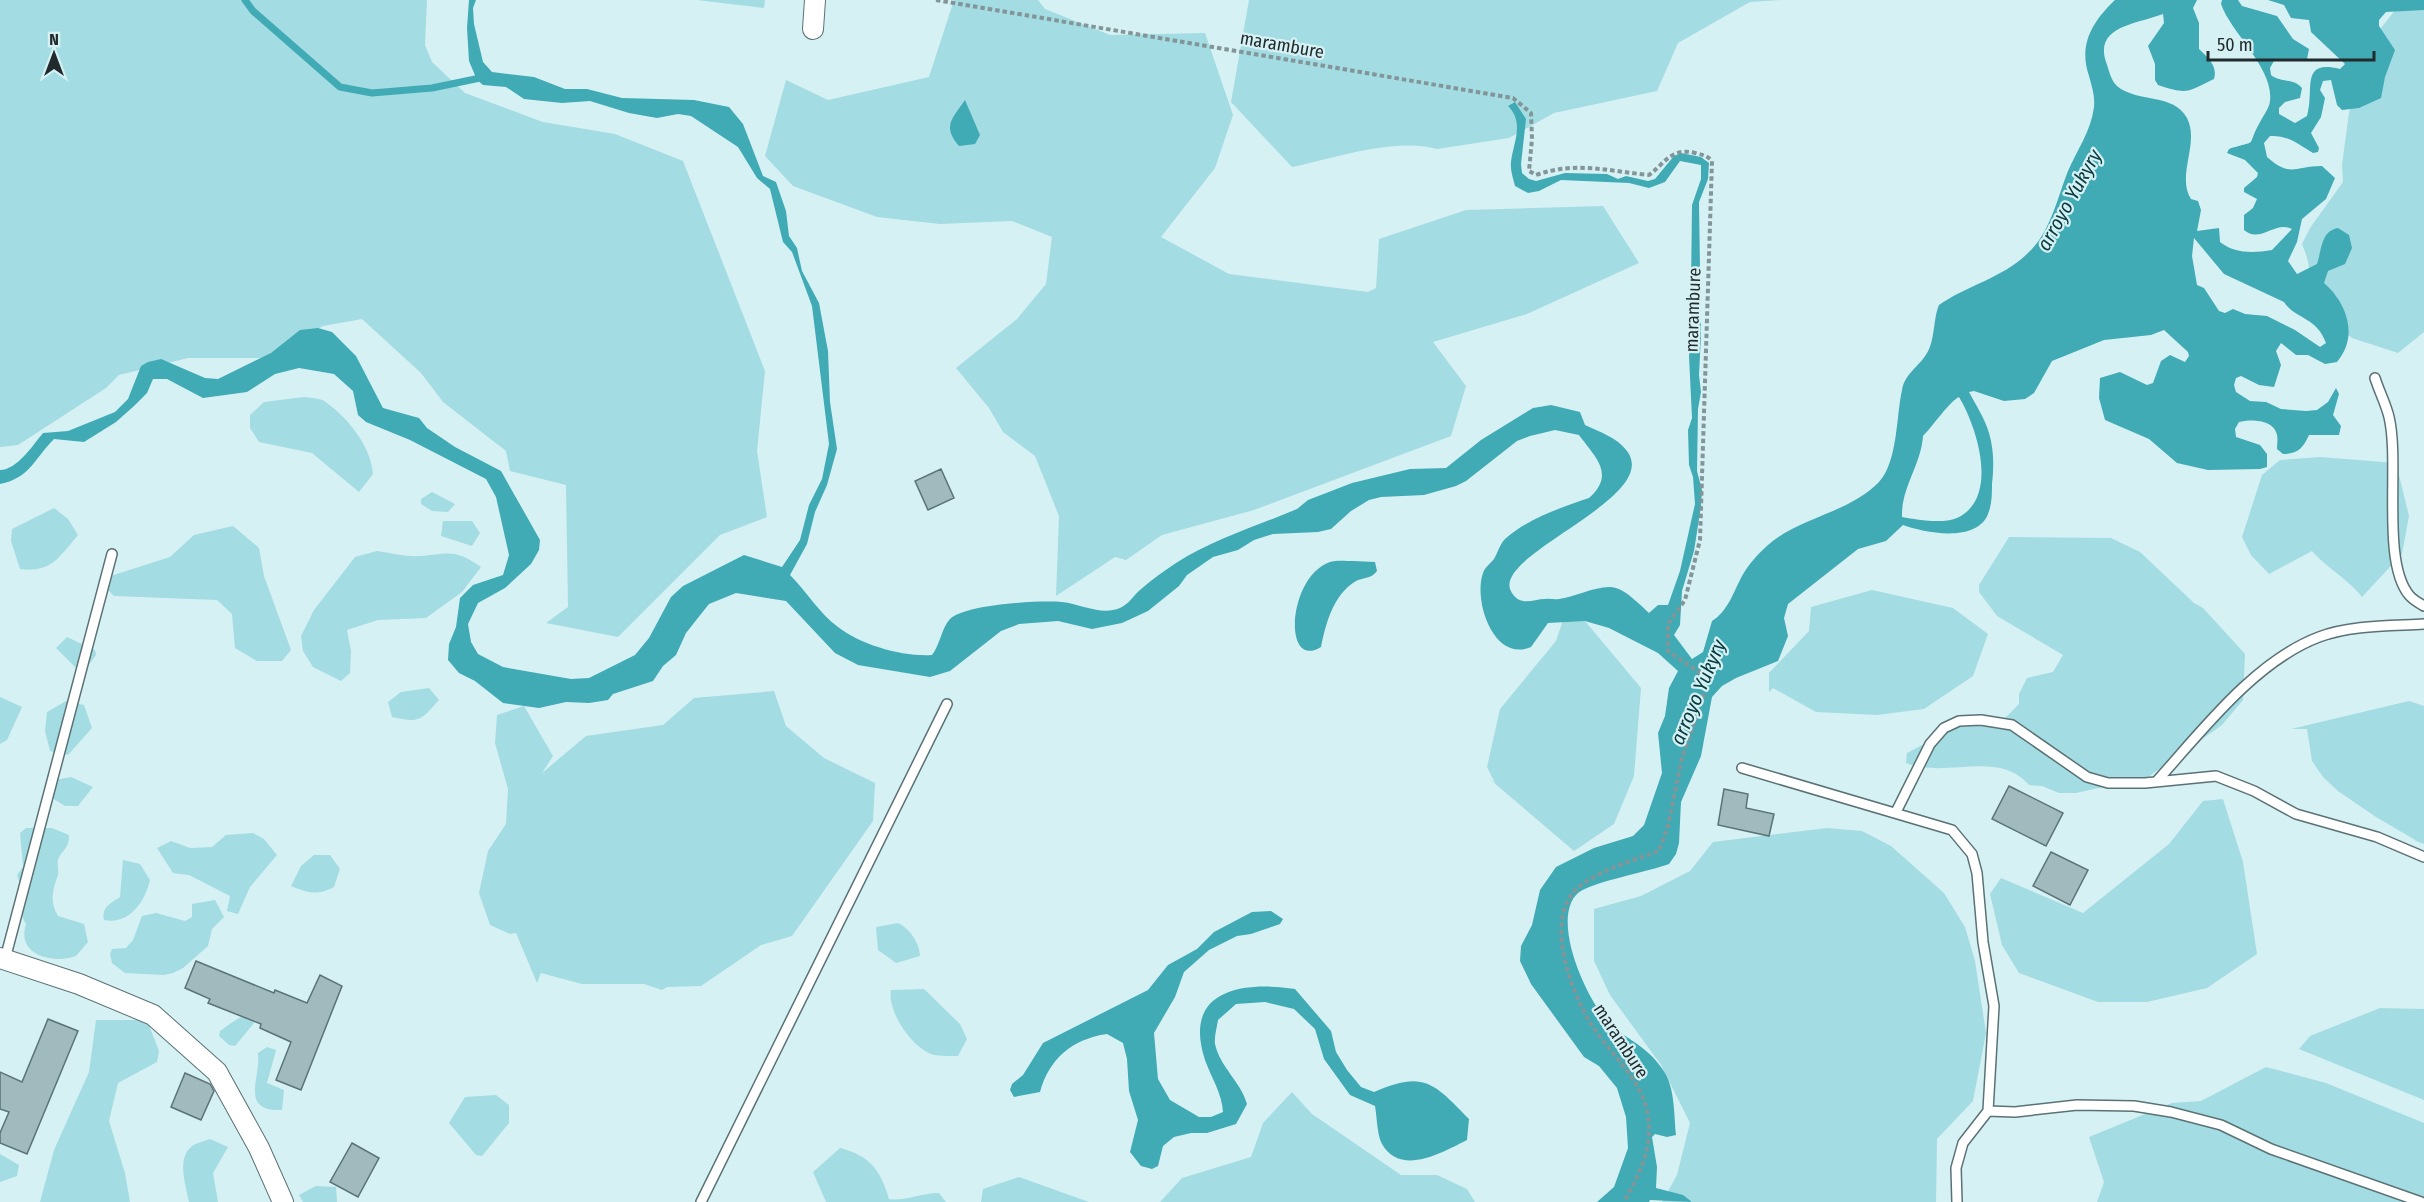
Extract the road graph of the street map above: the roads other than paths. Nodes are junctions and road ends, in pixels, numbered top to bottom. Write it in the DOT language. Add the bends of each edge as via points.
graph roads {
  1 [pos="815,0"];
  2 [pos="813,29"];
  3 [pos="2375,378"];
  4 [pos="112,554"];
  5 [pos="2424,606"];
  6 [pos="2424,624"];
  7 [pos="947,704"];
  8 [pos="1742,768"];
  9 [pos="2156,782"];
  10 [pos="1896,812"];
  11 [pos="2424,857"];
  12 [pos="2,958"];
  13 [pos="1988,1111"];
  14 [pos="283,1202"];
  15 [pos="701,1202"];
  16 [pos="1957,1202"];
  17 [pos="2421,1202"];
  1 -- 2 [label="street"];
  3 -- 5 [label="lane" via="2390,418 2394,544 2400,577 2410,597"];
  4 -- 12 [label="lane"];
  6 -- 9 [label="lane" via="2330,634 2295,650 2267,668 2232,700"];
  7 -- 15 [label="lane"];
  8 -- 10 [label="lane"];
  9 -- 10 [label="lane" via="2108,783 2087,777 2012,726 1981,720 1959,721 1944,728 1930,744"];
  9 -- 11 [label="lane" via="2216,776 2296,814 2377,837"];
  10 -- 13 [label="lane" via="1952,830 1972,854 1994,1006"];
  12 -- 14 [label="street" via="153,1015 217,1072 259,1148"];
  13 -- 16 [label="lane" via="1963,1143 1956,1168"];
  13 -- 17 [label="lane" via="2077,1105 2134,1106 2172,1112 2221,1125 2271,1149"];
}
